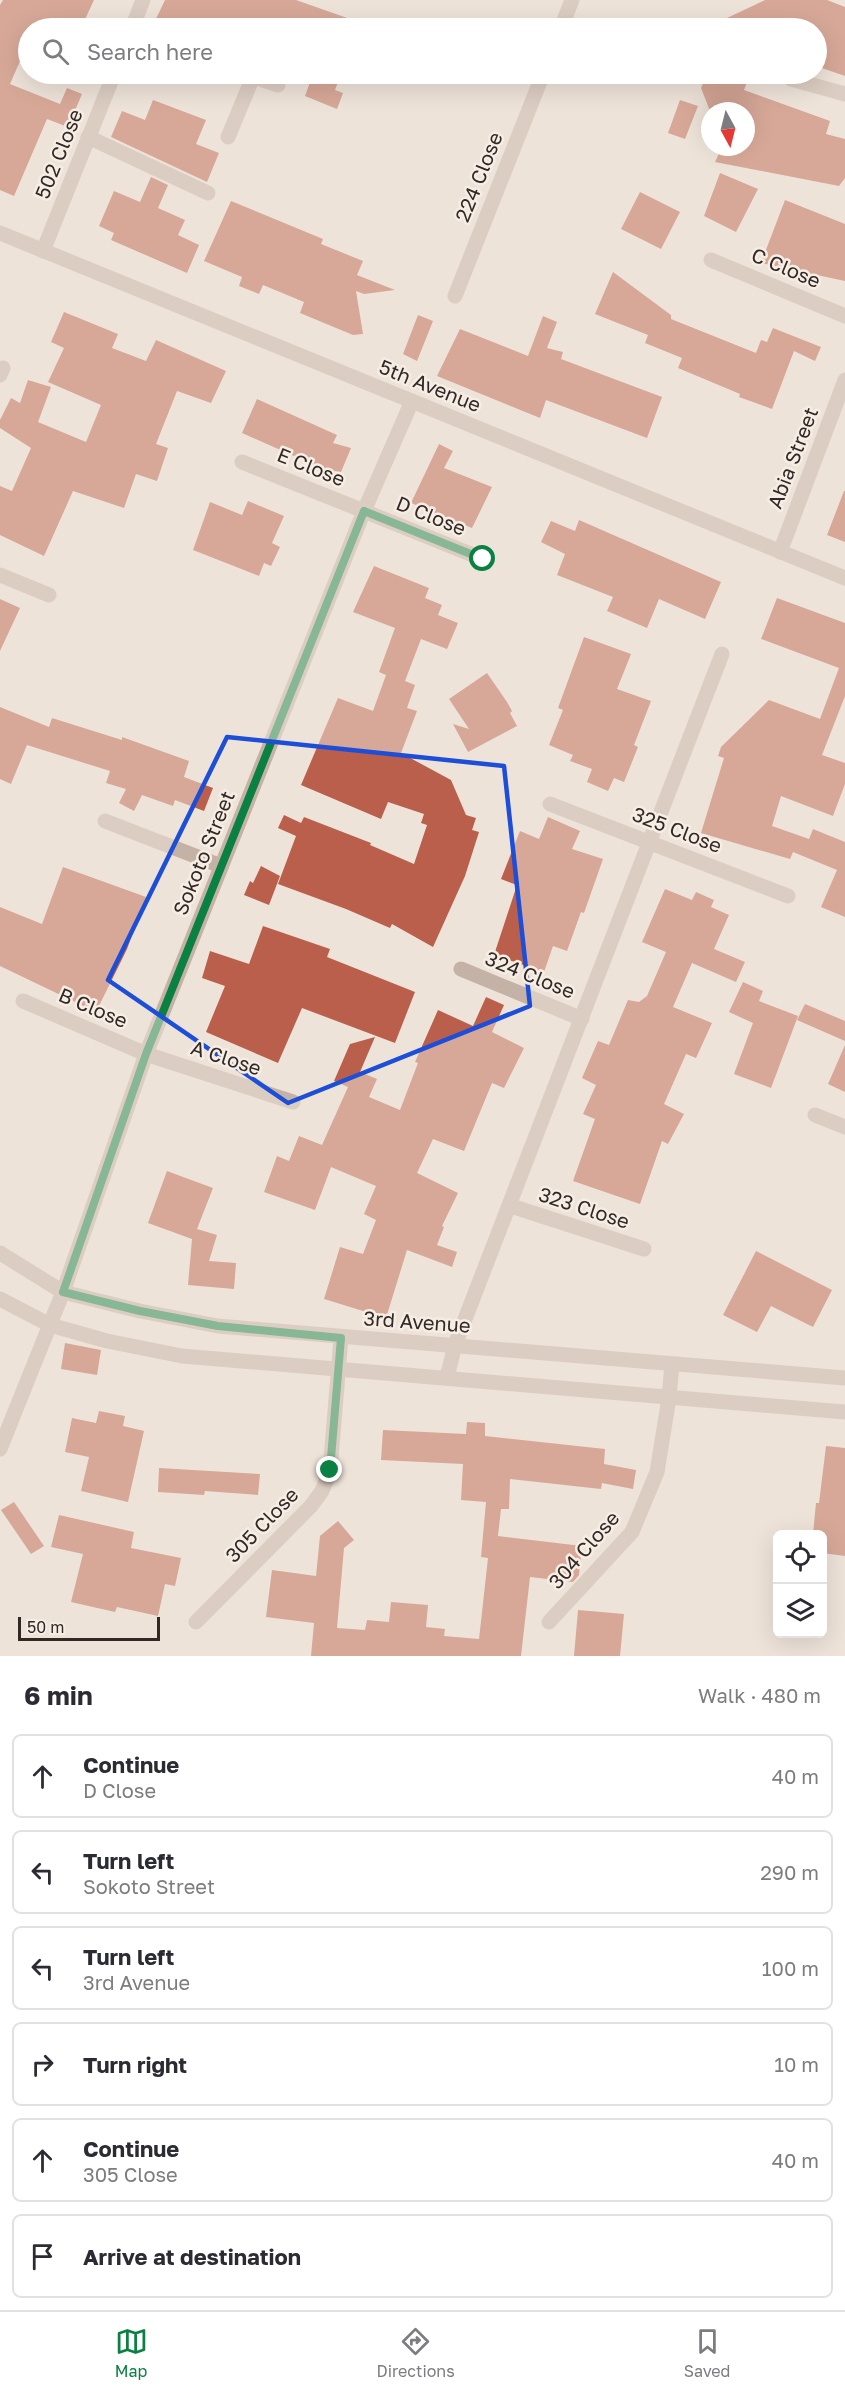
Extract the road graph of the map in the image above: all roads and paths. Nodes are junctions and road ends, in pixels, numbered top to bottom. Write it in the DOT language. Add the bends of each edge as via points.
graph roads {
  1 [pos="143,0"];
  2 [pos="572,0"];
  3 [pos="137,18"];
  4 [pos="565,18"];
  5 [pos="110,84"];
  6 [pos="246,84"];
  7 [pos="275,84"];
  8 [pos="539,84"];
  9 [pos="809,84"];
  10 [pos="278,85"];
  11 [pos="845,94"];
  12 [pos="88,137"];
  13 [pos="228,137"];
  14 [pos="208,193"];
  15 [pos="0,233"];
  16 [pos="43,251"];
  17 [pos="711,260"];
  18 [pos="455,296"];
  19 [pos="845,316"];
  20 [pos="845,380"];
  21 [pos="412,401"];
  22 [pos="242,462"];
  23 [pos="364,511"];
  24 [pos="780,552"];
  25 [pos="483,559"];
  26 [pos="0,575"];
  27 [pos="845,578"];
  28 [pos="48,595"];
  29 [pos="722,654"];
  30 [pos="550,804"];
  31 [pos="105,821"];
  32 [pos="650,843"];
  33 [pos="221,866"];
  34 [pos="788,896"];
  35 [pos="461,969"];
  36 [pos="23,1001"];
  37 [pos="582,1019"];
  38 [pos="146,1054"];
  39 [pos="292,1102"];
  40 [pos="815,1115"];
  41 [pos="845,1127"];
  42 [pos="511,1206"];
  43 [pos="644,1249"];
  44 [pos="0,1253"];
  45 [pos="63,1292"];
  46 [pos="0,1299"];
  47 [pos="50,1325"];
  48 [pos="341,1338"];
  49 [pos="455,1346"];
  50 [pos="672,1364"];
  51 [pos="339,1370"];
  52 [pos="447,1377"];
  53 [pos="845,1378"];
  54 [pos="669,1398"];
  55 [pos="845,1412"];
  56 [pos="0,1449"];
  57 [pos="196,1622"];
  58 [pos="549,1622"];
  1 -- 3 [label="street"];
  2 -- 4 [label="street"];
  5 -- 12 [label="street, 502 Close"];
  6 -- 13 [label="street"];
  7 -- 10 [label="street"];
  8 -- 18 [label="street, 224 Close"];
  9 -- 11 [label="street"];
  12 -- 14 [label="street"];
  12 -- 16 [label="street, 502 Close"];
  15 -- 16 [label="street, 5th Avenue"];
  16 -- 21 [label="street, 5th Avenue"];
  17 -- 19 [label="street, C Close"];
  20 -- 24 [label="street, Abia Street"];
  21 -- 23 [label="street, Sokoto Street"];
  21 -- 24 [label="street, 5th Avenue"];
  22 -- 23 [label="street, E Close"];
  23 -- 25 [label="street, D Close"];
  23 -- 33 [label="street, Sokoto Street"];
  24 -- 27 [label="street, 5th Avenue"];
  26 -- 28 [label="street"];
  29 -- 32 [label="street"];
  30 -- 32 [label="street, 325 Close"];
  31 -- 33 [label="street"];
  32 -- 34 [label="street, 325 Close"];
  32 -- 37 [label="street"];
  33 -- 38 [label="street, Sokoto Street"];
  35 -- 37 [label="street, 324 Close"];
  36 -- 38 [label="street, B Close"];
  37 -- 42 [label="street"];
  38 -- 39 [label="street, A Close"];
  38 -- 45 [label="street, Sokoto Street"];
  40 -- 41 [label="street"];
  42 -- 43 [label="street, 323 Close"];
  42 -- 49 [label="street"];
  44 -- 45 [label="street, 3rd Avenue"];
  45 -- 47 [label="street, Sokoto Street"];
  45 -- 48 [label="street, 3rd Avenue" via="218,1326"];
  46 -- 47 [label="street"];
  47 -- 51 [label="street" via="182,1356"];
  47 -- 56 [label="street, Sokoto Street"];
  48 -- 49 [label="street, 3rd Avenue"];
  48 -- 51 [label="street, 305 Close"];
  49 -- 50 [label="street, 3rd Avenue"];
  49 -- 52 [label="street"];
  50 -- 53 [label="street, 3rd Avenue"];
  50 -- 54 [label="street, 304 Close"];
  51 -- 52 [label="street"];
  51 -- 57 [label="street, 305 Close" via="330,1470 322,1491"];
  52 -- 54 [label="street"];
  54 -- 55 [label="street"];
  54 -- 58 [label="street, 304 Close" via="657,1472 632,1532"];
}
